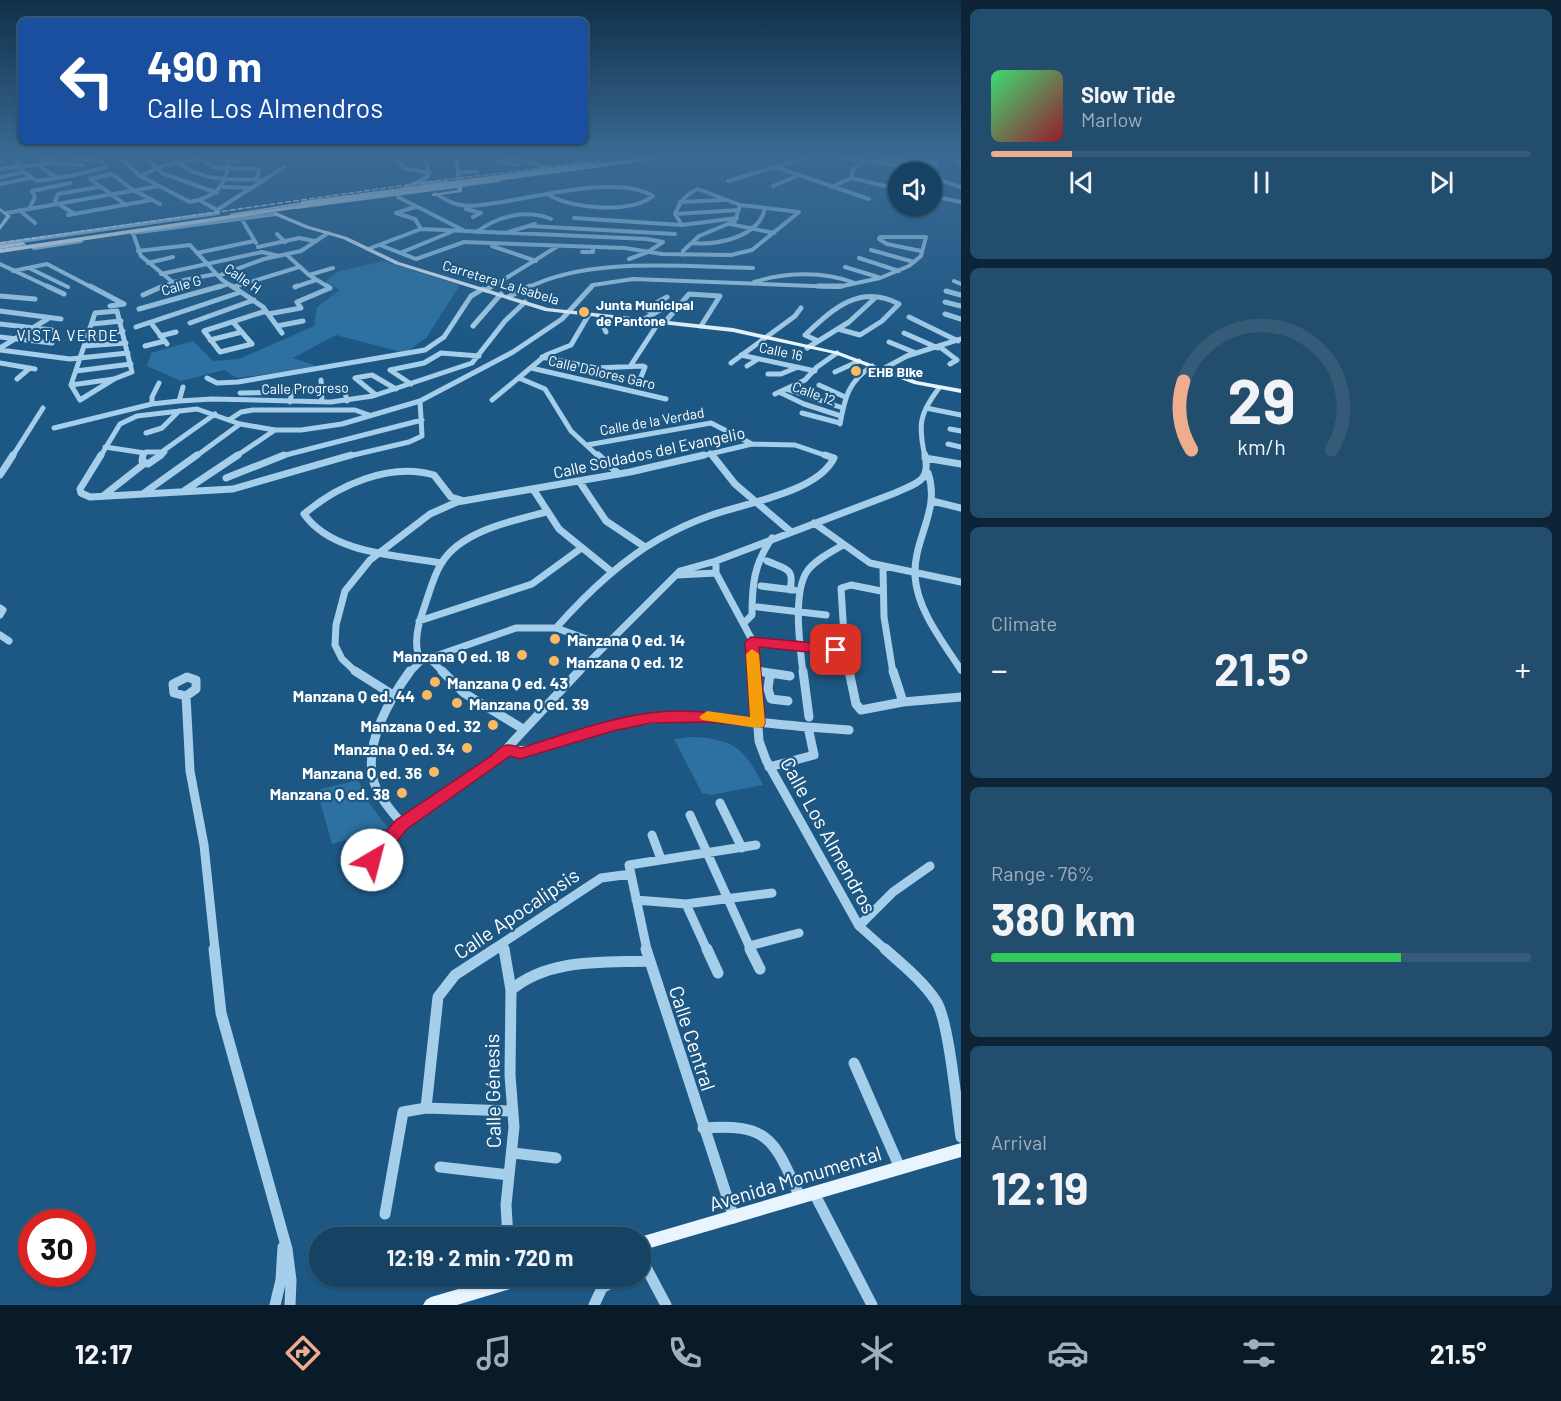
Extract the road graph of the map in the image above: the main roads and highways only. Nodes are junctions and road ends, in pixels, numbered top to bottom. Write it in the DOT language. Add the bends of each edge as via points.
graph roads {
  1 [pos="8,216"];
  2 [pos="201,216"];
  3 [pos="247,216"];
  4 [pos="249,216"];
  5 [pos="262,216"];
  6 [pos="288,216"];
  7 [pos="241,217"];
  8 [pos="202,221"];
  9 [pos="179,224"];
  10 [pos="191,225"];
  11 [pos="0,228"];
  12 [pos="21,246"];
  13 [pos="0,248"];
  14 [pos="961,391"];
  15 [pos="961,1150"];
  16 [pos="651,1241"];
  17 [pos="487,1287"];
  18 [pos="431,1305"];
  1 -- 11 [label="main road"];
  2 -- 12 [label="highway"];
  3 -- 7 [label="highway"];
  4 -- 7 [label="main road"];
  5 -- 8 [label="main road"];
  6 -- 14 [label="main road, Carretera La Isabela" via="405,266 567,314 733,330 837,353 930,386"];
  7 -- 8 [label="highway"];
  8 -- 9 [label="highway"];
  9 -- 10 [label="highway"];
  9 -- 12 [label="highway"];
  12 -- 13 [label="highway"];
  15 -- 16 [label="main road, Avenida Monumental"];
  17 -- 18 [label="main road"];
}
